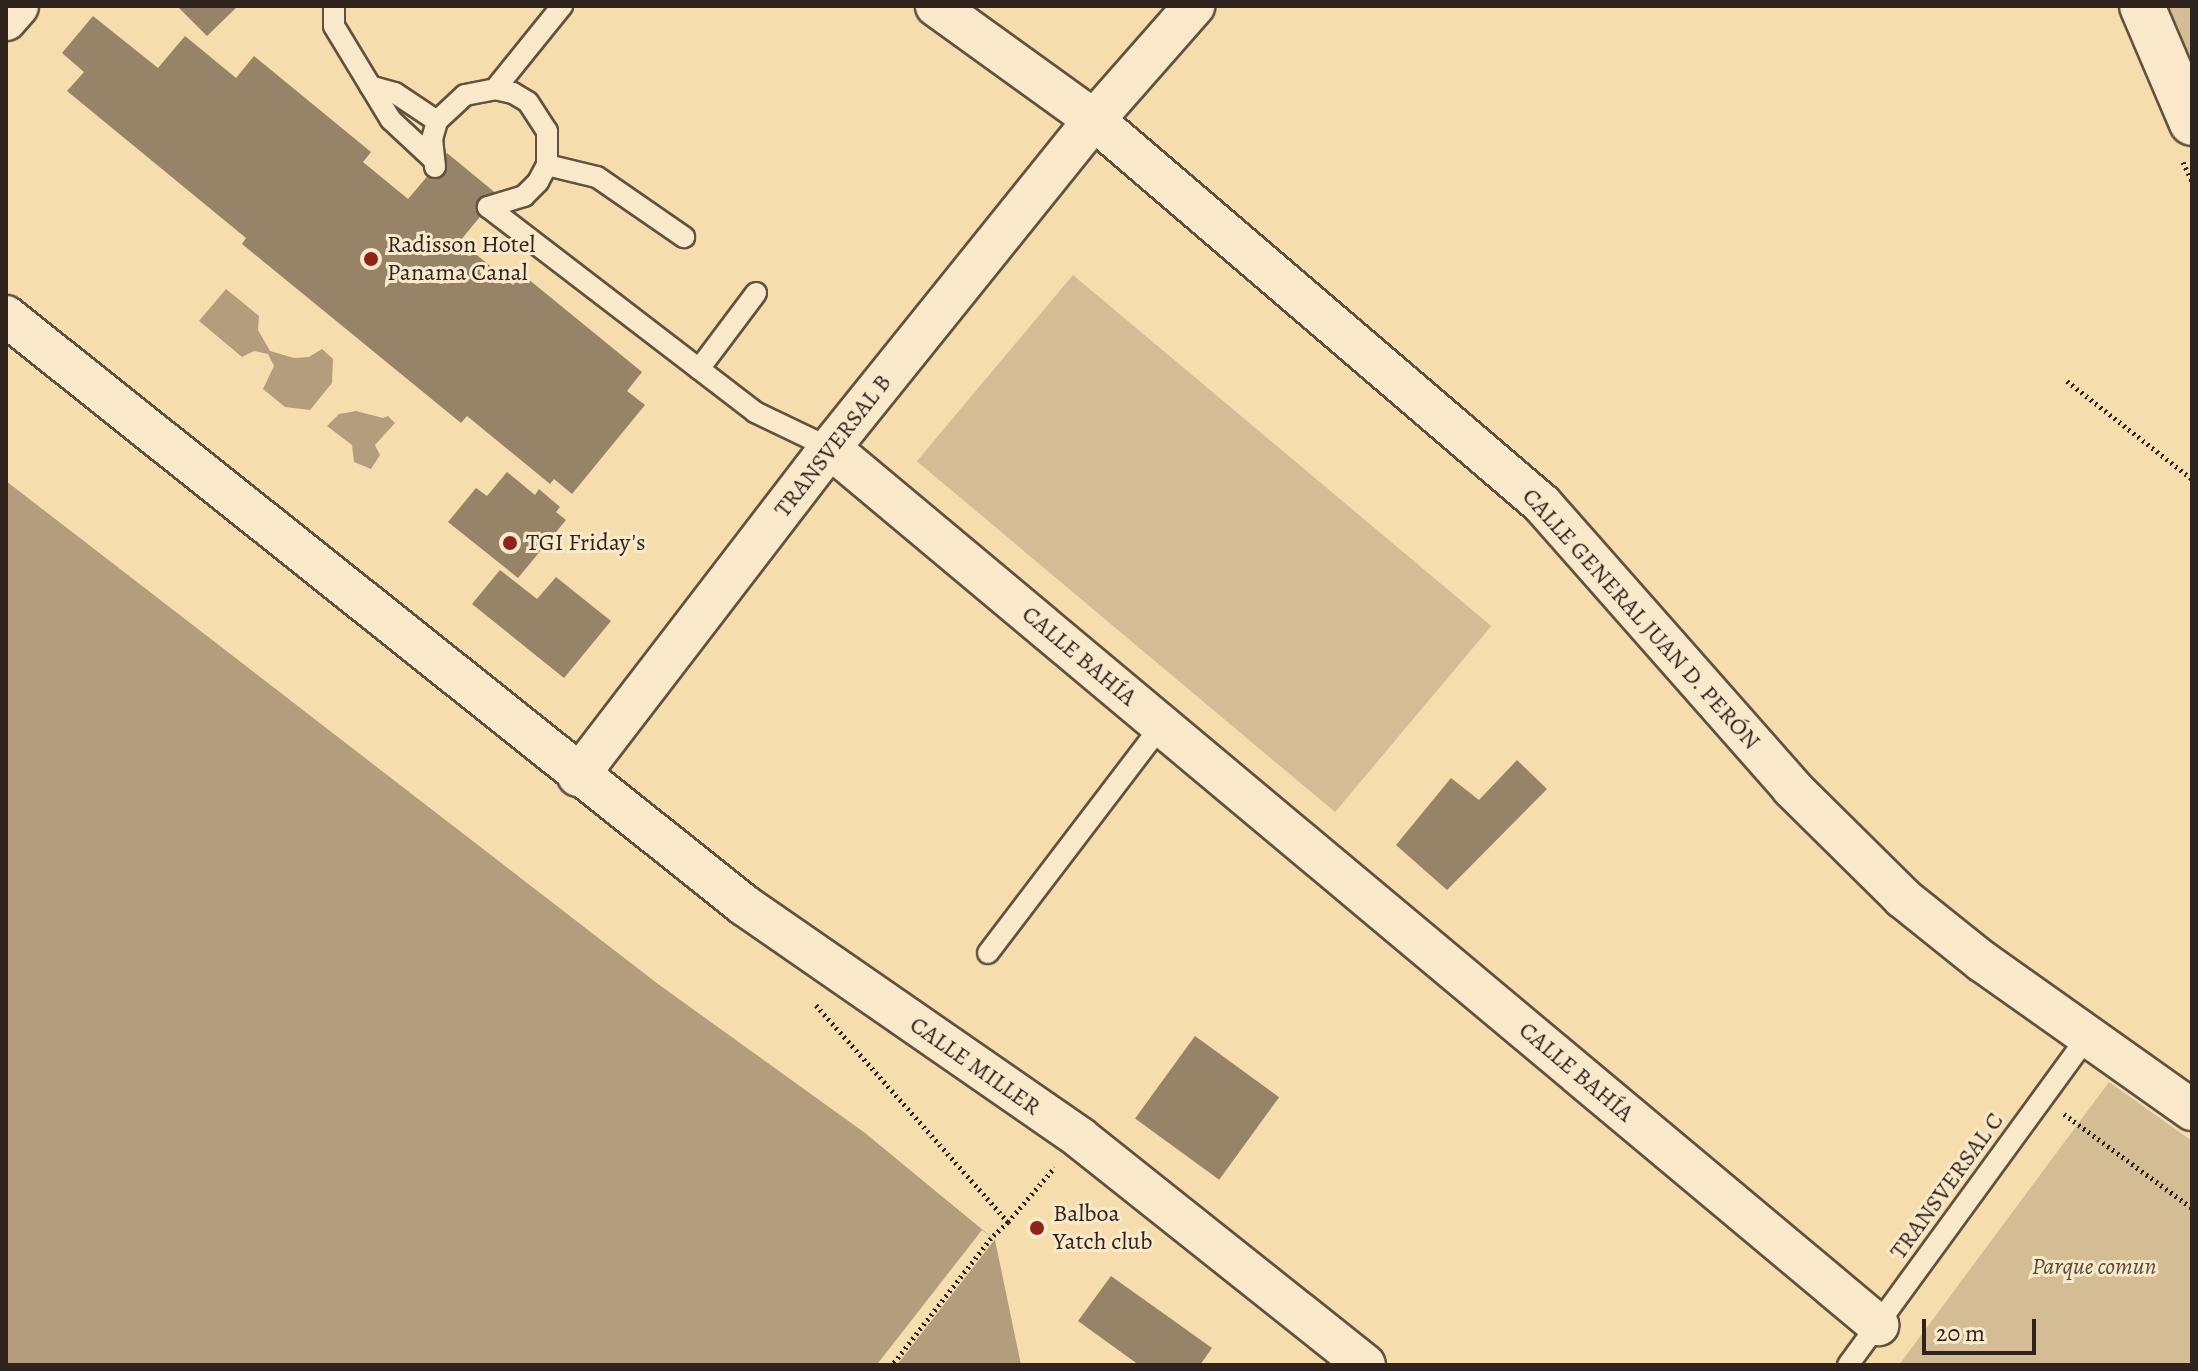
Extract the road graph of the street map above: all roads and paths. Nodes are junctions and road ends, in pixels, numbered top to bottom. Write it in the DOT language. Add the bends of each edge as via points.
graph roads {
  1 [pos="18,6"];
  2 [pos="334,6"];
  3 [pos="562,6"];
  4 [pos="936,6"];
  5 [pos="1194,6"];
  6 [pos="2142,6"];
  7 [pos="6,20"];
  8 [pos="370,86"];
  9 [pos="495,89"];
  10 [pos="1094,120"];
  11 [pos="437,121"];
  12 [pos="2192,123"];
  13 [pos="547,165"];
  14 [pos="684,237"];
  15 [pos="756,293"];
  16 [pos="6,316"];
  17 [pos="699,369"];
  18 [pos="2067,381"];
  19 [pos="830,448"];
  20 [pos="2192,479"];
  21 [pos="1162,725"];
  22 [pos="578,776"];
  23 [pos="988,953"];
  24 [pos="812,1001"];
  25 [pos="2087,1037"];
  26 [pos="2043,1098"];
  27 [pos="2192,1110"];
  28 [pos="1080,1138"];
  29 [pos="2192,1208"];
  30 [pos="1008,1222"];
  31 [pos="1878,1325"];
  32 [pos="892,1365"];
  33 [pos="1365,1365"];
  34 [pos="1848,1365"];
  1 -- 7 [label="street"];
  2 -- 8 [label="lane" via="334,26"];
  3 -- 9 [label="lane"];
  4 -- 10 [label="street, CALLE GENERAL JUAN D. PERÓN"];
  5 -- 10 [label="street, TRANSVERSAL B"];
  6 -- 12 [label="main road"];
  8 -- 11 [label="lane" via="395,93"];
  8 -- 11 [label="lane" via="391,120 434,163"];
  9 -- 11 [label="lane" via="465,95"];
  9 -- 13 [label="lane" via="513,93 539,115 547,131"];
  10 -- 19 [label="street, TRANSVERSAL B"];
  10 -- 25 [label="street, CALLE GENERAL JUAN D. PERÓN" via="1542,504 1849,848 1944,932"];
  13 -- 14 [label="lane" via="597,177"];
  13 -- 17 [label="lane, CALLE BAHÍA" via="524,196 488,207"];
  15 -- 17 [label="lane"];
  16 -- 22 [label="street, CALLE MILLER"];
  17 -- 19 [label="lane, CALLE BAHÍA" via="755,412"];
  18 -- 20 [label="path"];
  19 -- 21 [label="street, CALLE BAHÍA"];
  19 -- 22 [label="street, TRANSVERSAL B"];
  21 -- 23 [label="lane"];
  21 -- 31 [label="street, CALLE BAHÍA"];
  22 -- 28 [label="street, CALLE MILLER" via="744,905"];
  24 -- 30 [label="path"];
  25 -- 26 [label="lane, TRANSVERSAL C"];
  25 -- 27 [label="street, CALLE GENERAL JUAN D. PERÓN"];
  26 -- 29 [label="path"];
  26 -- 31 [label="lane, TRANSVERSAL C"];
  28 -- 30 [label="path"];
  28 -- 33 [label="street, CALLE MILLER"];
  30 -- 32 [label="path"];
  31 -- 34 [label="lane, TRANSVERSAL C"];
}
